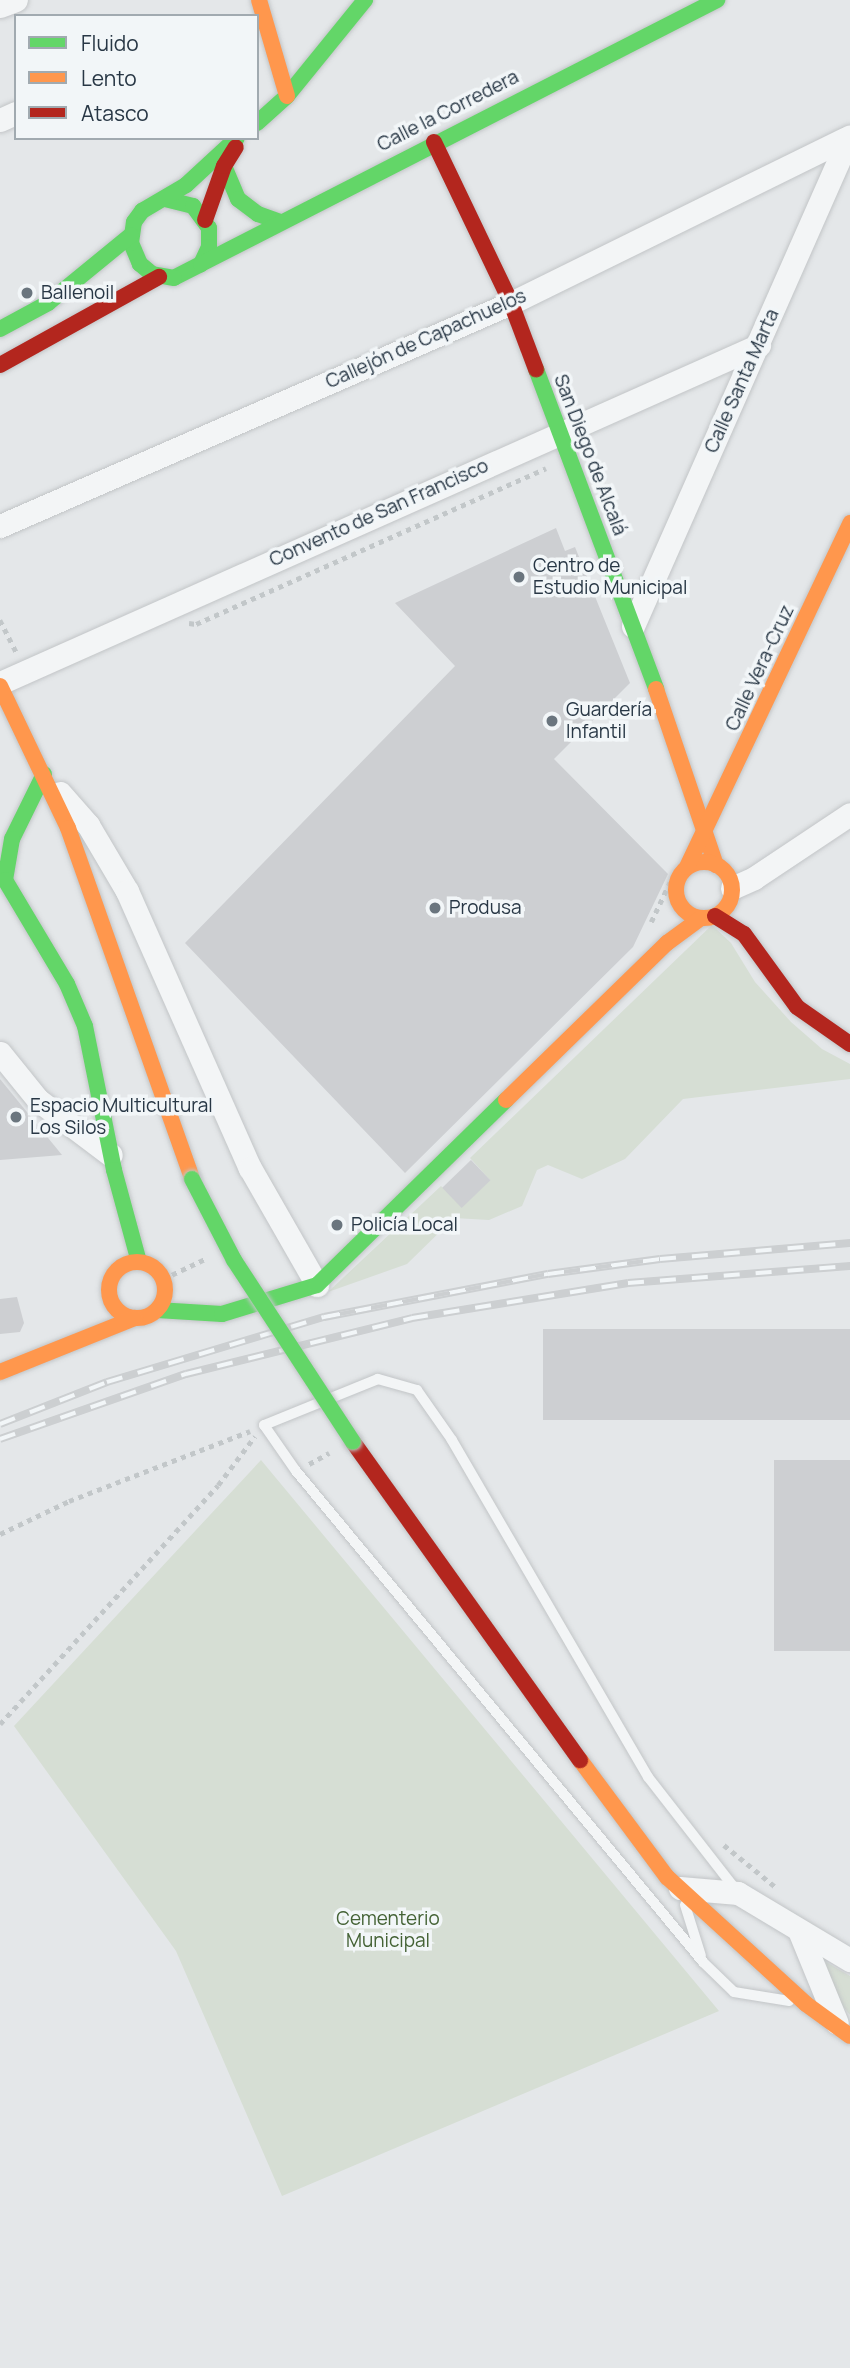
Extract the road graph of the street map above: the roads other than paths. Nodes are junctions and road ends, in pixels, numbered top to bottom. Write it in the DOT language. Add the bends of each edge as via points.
graph roads {
  1 [pos="16,0"];
  2 [pos="259,0"];
  3 [pos="365,0"];
  4 [pos="717,0"];
  5 [pos="0,6"];
  6 [pos="265,16"];
  7 [pos="285,31"];
  8 [pos="287,96"];
  9 [pos="259,121"];
  10 [pos="847,137"];
  11 [pos="238,140"];
  12 [pos="239,140"];
  13 [pos="433,142"];
  14 [pos="224,166"];
  15 [pos="165,199"];
  16 [pos="206,221"];
  17 [pos="280,222"];
  18 [pos="131,235"];
  19 [pos="201,264"];
  20 [pos="159,277"];
  21 [pos="511,303"];
  22 [pos="0,329"];
  23 [pos="759,345"];
  24 [pos="0,365"];
  25 [pos="559,433"];
  26 [pos="850,523"];
  27 [pos="0,526"];
  28 [pos="633,626"];
  29 [pos="0,684"];
  30 [pos="44,774"];
  31 [pos="850,814"];
  32 [pos="705,829"];
  33 [pos="716,865"];
  34 [pos="682,868"];
  35 [pos="676,888"];
  36 [pos="731,894"];
  37 [pos="708,917"];
  38 [pos="744,934"];
  39 [pos="657,954"];
  40 [pos="850,1044"];
  41 [pos="0,1053"];
  42 [pos="113,1163"];
  43 [pos="139,1262"];
  44 [pos="111,1279"];
  45 [pos="163,1279"];
  46 [pos="317,1285"];
  47 [pos="95,1302"];
  48 [pos="157,1310"];
  49 [pos="222,1314"];
  50 [pos="82,1318"];
  51 [pos="135,1318"];
  52 [pos="54,1349"];
  53 [pos="0,1372"];
  54 [pos="680,1888"];
  55 [pos="738,1893"];
  56 [pos="800,1933"];
  57 [pos="850,1960"];
  58 [pos="703,1962"];
  59 [pos="806,2004"];
  60 [pos="845,2033"];
  1 -- 5 [label="street"];
  2 -- 6 [label="street"];
  3 -- 8 [label="street" via="311,51"];
  4 -- 13 [label="street, Calle la Corredera"];
  6 -- 7 [label="street"];
  6 -- 8 [label="street"];
  8 -- 9 [label="street"];
  10 -- 21 [label="street, Callejón de Capachuelos"];
  10 -- 23 [label="street, Calle Santa Marta"];
  11 -- 15 [label="street"];
  12 -- 14 [label="street"];
  13 -- 17 [label="street, Calle la Corredera"];
  13 -- 21 [label="street, San Diego de Alcalá"];
  14 -- 16 [label="street"];
  14 -- 17 [label="street" via="238,199 258,214"];
  15 -- 16 [label="street" via="188,203"];
  15 -- 18 [label="street" via="142,211"];
  16 -- 17 [label="street"];
  16 -- 19 [label="street" via="209,247"];
  17 -- 19 [label="street, Calle la Corredera"];
  18 -- 20 [label="street" via="140,264"];
  18 -- 22 [label="street" via="48,303"];
  19 -- 20 [label="street" via="182,277"];
  20 -- 24 [label="street"];
  21 -- 25 [label="street, San Diego de Alcalá"];
  21 -- 27 [label="street, Callejón de Capachuelos"];
  23 -- 25 [label="street, Convento de San Francisco"];
  23 -- 28 [label="street, Calle Santa Marta"];
  25 -- 28 [label="street, San Diego de Alcalá"];
  25 -- 29 [label="street, Convento de San Francisco"];
  26 -- 32 [label="street, Calle Vera-Cruz"];
  28 -- 32 [label="street, San Diego de Alcalá"];
  29 -- 30 [label="street"];
  30 -- 42 [label="street" via="12,839 5,880 67,984 85,1026"];
  30 -- 46 [label="street" via="88,825 127,891 250,1168"];
  30 -- 54 [label="street, bridge" via="88,881 192,1179 228,1248 348,1444"];
  31 -- 36 [label="street"];
  32 -- 33 [label="street, San Diego de Alcalá"];
  32 -- 34 [label="street"];
  33 -- 34 [label="street" via="701,862"];
  33 -- 36 [label="street" via="727,874"];
  34 -- 35 [label="street"];
  35 -- 37 [label="street" via="682,908"];
  35 -- 39 [label="street"];
  36 -- 37 [label="street"];
  36 -- 38 [label="street"];
  37 -- 38 [label="street"];
  37 -- 39 [label="street"];
  38 -- 40 [label="street" via="797,1007"];
  39 -- 46 [label="street"];
  41 -- 42 [label="street" via="38,1100"];
  42 -- 43 [label="street"];
  42 -- 44 [label="street"];
  43 -- 44 [label="street" via="125,1264"];
  43 -- 45 [label="street" via="154,1267"];
  44 -- 47 [label="street"];
  44 -- 51 [label="street" via="112,1304"];
  45 -- 48 [label="street" via="165,1296"];
  45 -- 49 [label="street"];
  46 -- 49 [label="street"];
  48 -- 49 [label="street"];
  48 -- 51 [label="street"];
  50 -- 52 [label="street"];
  51 -- 52 [label="street"];
  52 -- 53 [label="street"];
  54 -- 55 [label="street"];
  54 -- 58 [label="lane"];
  54 -- 59 [label="street"];
  55 -- 56 [label="street"];
  55 -- 58 [label="lane" via="648,1777 459,1451 418,1390 378,1380 264,1425 296,1471"];
  56 -- 57 [label="street"];
  56 -- 60 [label="street"];
  58 -- 59 [label="lane" via="734,1992"];
  59 -- 60 [label="street"];
}
